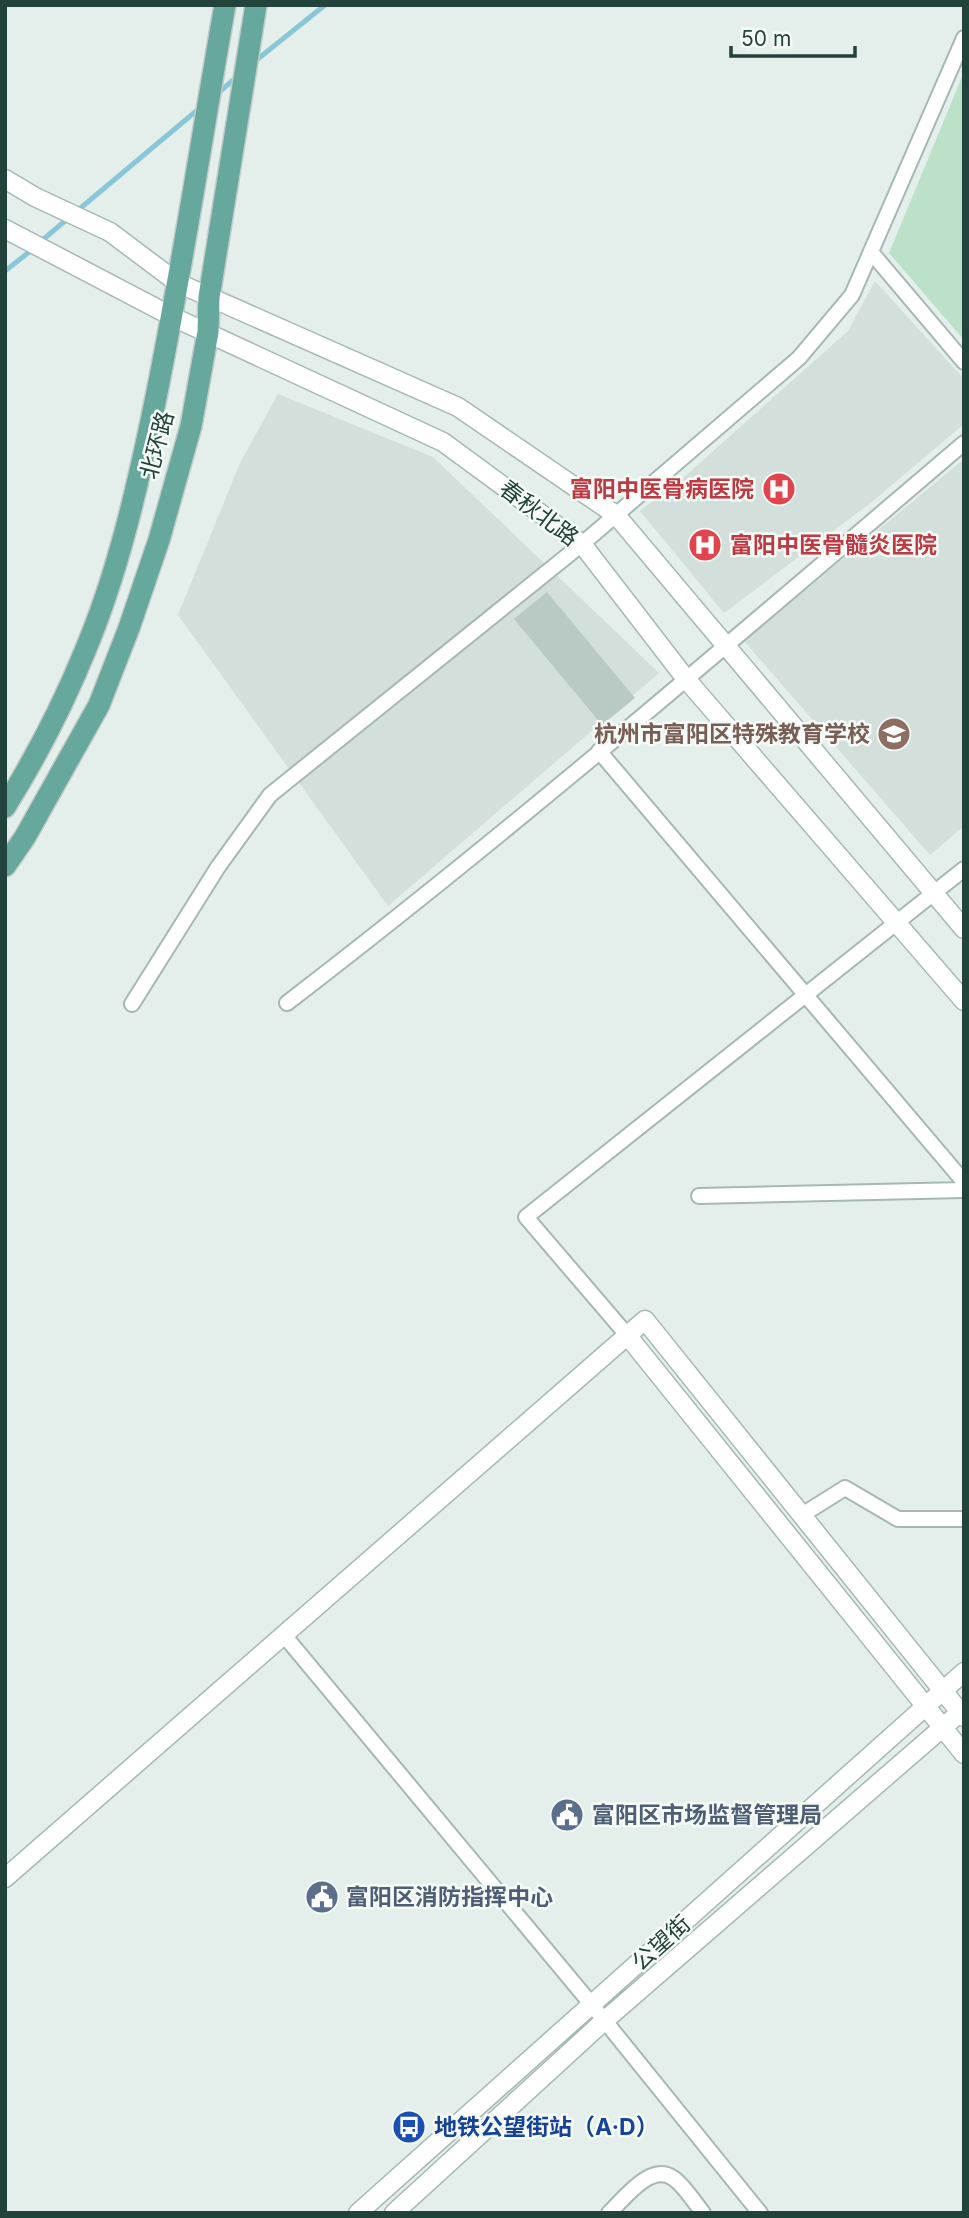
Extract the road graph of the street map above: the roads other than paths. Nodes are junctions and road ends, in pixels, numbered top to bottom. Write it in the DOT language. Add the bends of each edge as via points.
graph roads {
  1 [pos="225,5"];
  2 [pos="256,5"];
  3 [pos="964,38"];
  4 [pos="5,179"];
  5 [pos="5,229"];
  6 [pos="871,252"];
  7 [pos="178,283"];
  8 [pos="209,297"];
  9 [pos="173,317"];
  10 [pos="208,332"];
  11 [pos="964,362"];
  12 [pos="964,443"];
  13 [pos="616,515"];
  14 [pos="582,544"];
  15 [pos="726,646"];
  16 [pos="686,679"];
  17 [pos="599,751"];
  18 [pos="5,807"];
  19 [pos="5,866"];
  20 [pos="964,869"];
  21 [pos="934,894"];
  22 [pos="896,922"];
  23 [pos="964,929"];
  24 [pos="805,995"];
  25 [pos="964,1001"];
  26 [pos="287,1003"];
  27 [pos="132,1004"];
  28 [pos="964,1182"];
  29 [pos="964,1191"];
  30 [pos="699,1196"];
  31 [pos="627,1335"];
  32 [pos="803,1515"];
  33 [pos="964,1519"];
  34 [pos="283,1634"];
  35 [pos="964,1672"];
  36 [pos="943,1691"];
  37 [pos="925,1707"];
  38 [pos="962,1712"];
  39 [pos="942,1728"];
  40 [pos="964,1754"];
  41 [pos="5,1878"];
  42 [pos="592,2005"];
  43 [pos="604,2021"];
  44 [pos="358,2213"];
  45 [pos="394,2213"];
  46 [pos="609,2213"];
  47 [pos="702,2213"];
  48 [pos="760,2213"];
  1 -- 7 [label="main road, 北环路"];
  2 -- 8 [label="main road, 北环路"];
  3 -- 6 [label="street"];
  4 -- 7 [label="street, 春秋北路" via="110,232"];
  5 -- 9 [label="street, 春秋北路"];
  6 -- 11 [label="street"];
  6 -- 13 [label="street" via="852,295 799,358"];
  7 -- 8 [label="street, 春秋北路"];
  7 -- 9 [label="main road, 北环路"];
  8 -- 10 [label="main road, 北环路"];
  8 -- 13 [label="street, 春秋北路" via="458,407"];
  9 -- 10 [label="street, 春秋北路"];
  9 -- 18 [label="main road, 北环路" via="135,494 106,596 58,710"];
  10 -- 14 [label="street, 春秋北路" via="443,442"];
  10 -- 19 [label="main road, 北环路" via="191,426 129,628 99,705"];
  12 -- 15 [label="street"];
  13 -- 14 [label="street"];
  13 -- 15 [label="street, 春秋北路"];
  14 -- 16 [label="street, 春秋北路"];
  14 -- 27 [label="street" via="270,795 218,867"];
  15 -- 16 [label="street"];
  15 -- 21 [label="street, 春秋北路"];
  16 -- 17 [label="street"];
  16 -- 22 [label="street, 春秋北路"];
  17 -- 24 [label="street"];
  17 -- 26 [label="street" via="372,939"];
  20 -- 21 [label="street"];
  21 -- 22 [label="street"];
  21 -- 23 [label="street, 春秋北路"];
  22 -- 24 [label="street"];
  22 -- 25 [label="street, 春秋北路"];
  24 -- 28 [label="street"];
  24 -- 31 [label="street" via="526,1217"];
  29 -- 30 [label="street"];
  31 -- 32 [label="street" via="645,1320"];
  31 -- 34 [label="street"];
  31 -- 37 [label="street"];
  32 -- 33 [label="street" via="845,1488 898,1519"];
  32 -- 36 [label="street"];
  34 -- 41 [label="street"];
  34 -- 42 [label="street"];
  35 -- 36 [label="street, 公望街"];
  36 -- 37 [label="street, 公望街"];
  36 -- 38 [label="street"];
  37 -- 39 [label="street"];
  37 -- 42 [label="street, 公望街"];
  38 -- 39 [label="street, 公望街"];
  39 -- 40 [label="street"];
  39 -- 43 [label="street, 公望街"];
  42 -- 43 [label="street"];
  42 -- 44 [label="street, 公望街"];
  43 -- 45 [label="street, 公望街"];
  43 -- 48 [label="street"];
  46 -- 47 [label="street" via="647,2178 660,2173 673,2178"];
}
